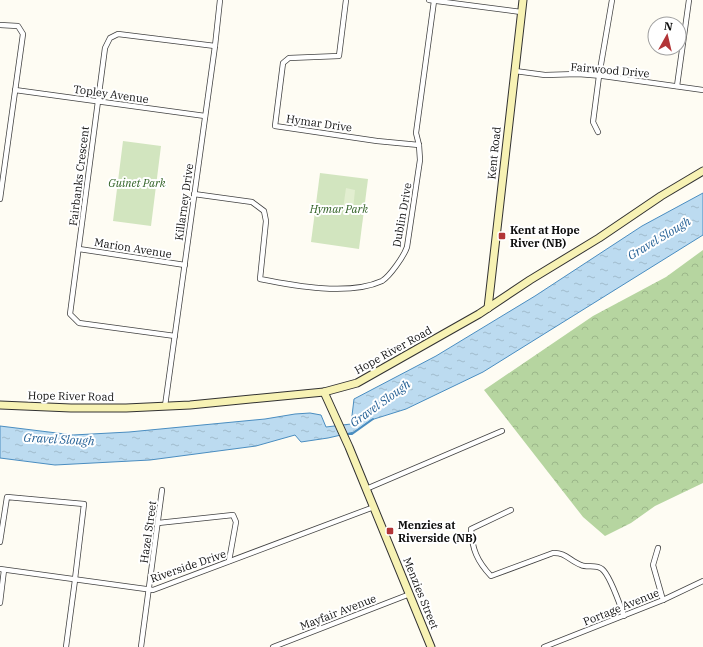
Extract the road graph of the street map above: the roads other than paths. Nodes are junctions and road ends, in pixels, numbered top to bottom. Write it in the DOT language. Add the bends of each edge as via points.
graph roads {
  1 [pos="220,0"];
  2 [pos="346,0"];
  3 [pos="431,0"];
  4 [pos="523,0"];
  5 [pos="612,0"];
  6 [pos="689,0"];
  7 [pos="521,12"];
  8 [pos="0,25"];
  9 [pos="215,46"];
  10 [pos="514,71"];
  11 [pos="599,76"];
  12 [pos="677,86"];
  13 [pos="15,90"];
  14 [pos="703,90"];
  15 [pos="98,101"];
  16 [pos="205,116"];
  17 [pos="598,132"];
  18 [pos="419,145"];
  19 [pos="703,171"];
  20 [pos="194,194"];
  21 [pos="0,199"];
  22 [pos="79,249"];
  23 [pos="185,265"];
  24 [pos="488,308"];
  25 [pos="175,336"];
  26 [pos="324,392"];
  27 [pos="0,405"];
  28 [pos="165,406"];
  29 [pos="502,431"];
  30 [pos="366,489"];
  31 [pos="162,490"];
  32 [pos="374,507"];
  33 [pos="511,510"];
  34 [pos="158,523"];
  35 [pos="0,542"];
  36 [pos="658,548"];
  37 [pos="230,561"];
  38 [pos="2,569"];
  39 [pos="75,580"];
  40 [pos="703,581"];
  41 [pos="149,590"];
  42 [pos="410,594"];
  43 [pos="663,600"];
  44 [pos="0,603"];
  45 [pos="624,616"];
  46 [pos="66,647"];
  47 [pos="141,647"];
  48 [pos="273,647"];
  49 [pos="431,647"];
  50 [pos="544,647"];
  1 -- 9 [label="street, Killarney Drive"];
  2 -- 18 [label="street, Hymar Drive" via="339,56 289,58 283,63 275,126"];
  3 -- 7 [label="street"];
  3 -- 18 [label="street, Dublin Drive" via="416,133"];
  4 -- 7 [label="street, Kent Road"];
  5 -- 11 [label="street"];
  6 -- 12 [label="street"];
  7 -- 10 [label="street, Kent Road"];
  8 -- 13 [label="street" via="18,26 23,34"];
  9 -- 15 [label="street, Fairbanks Crescent" via="118,34 110,38 105,48"];
  9 -- 16 [label="street, Killarney Drive"];
  10 -- 11 [label="street, Fairwood Drive" via="545,75"];
  10 -- 24 [label="street, Kent Road"];
  11 -- 12 [label="street, Fairwood Drive"];
  11 -- 17 [label="street" via="593,122"];
  12 -- 14 [label="street, Fairwood Drive"];
  13 -- 15 [label="street, Topley Avenue"];
  13 -- 21 [label="street"];
  15 -- 16 [label="street, Topley Avenue"];
  15 -- 22 [label="street, Fairbanks Crescent"];
  16 -- 20 [label="street, Killarney Drive"];
  18 -- 20 [label="street, Dublin Drive" via="420,160 408,247 403,258 383,280 359,288 326,289 260,279 266,221 264,211 252,202"];
  19 -- 24 [label="street, Hope River Road"];
  20 -- 23 [label="street, Killarney Drive"];
  22 -- 23 [label="street, Marion Avenue"];
  22 -- 25 [label="street, Fairbanks Crescent" via="70,314 80,323"];
  23 -- 25 [label="street, Killarney Drive"];
  24 -- 26 [label="street, Hope River Road" via="357,383"];
  25 -- 28 [label="street, Killarney Drive"];
  26 -- 28 [label="street, Hope River Road"];
  26 -- 30 [label="street, Menzies Street"];
  27 -- 28 [label="street, Hope River Road" via="71,408"];
  29 -- 30 [label="street"];
  30 -- 32 [label="street, Menzies Street"];
  31 -- 34 [label="street, Hazel Street"];
  32 -- 37 [label="street, Riverside Drive"];
  32 -- 42 [label="street, Menzies Street"];
  33 -- 45 [label="street" via="471,529 476,554 482,567 491,576 558,552 582,566 602,568"];
  34 -- 37 [label="street" via="233,515 236,522"];
  34 -- 41 [label="street, Hazel Street"];
  35 -- 39 [label="street" via="7,497 84,504"];
  36 -- 43 [label="street" via="652,565"];
  37 -- 41 [label="street, Riverside Drive"];
  38 -- 39 [label="street, Riverside Drive"];
  38 -- 44 [label="street"];
  39 -- 41 [label="street, Riverside Drive"];
  39 -- 46 [label="street"];
  40 -- 43 [label="street, Portage Avenue"];
  41 -- 47 [label="street, Hazel Street"];
  42 -- 48 [label="street, Mayfair Avenue"];
  42 -- 49 [label="street, Menzies Street"];
  43 -- 45 [label="street, Portage Avenue"];
  45 -- 50 [label="street, Portage Avenue"];
}
